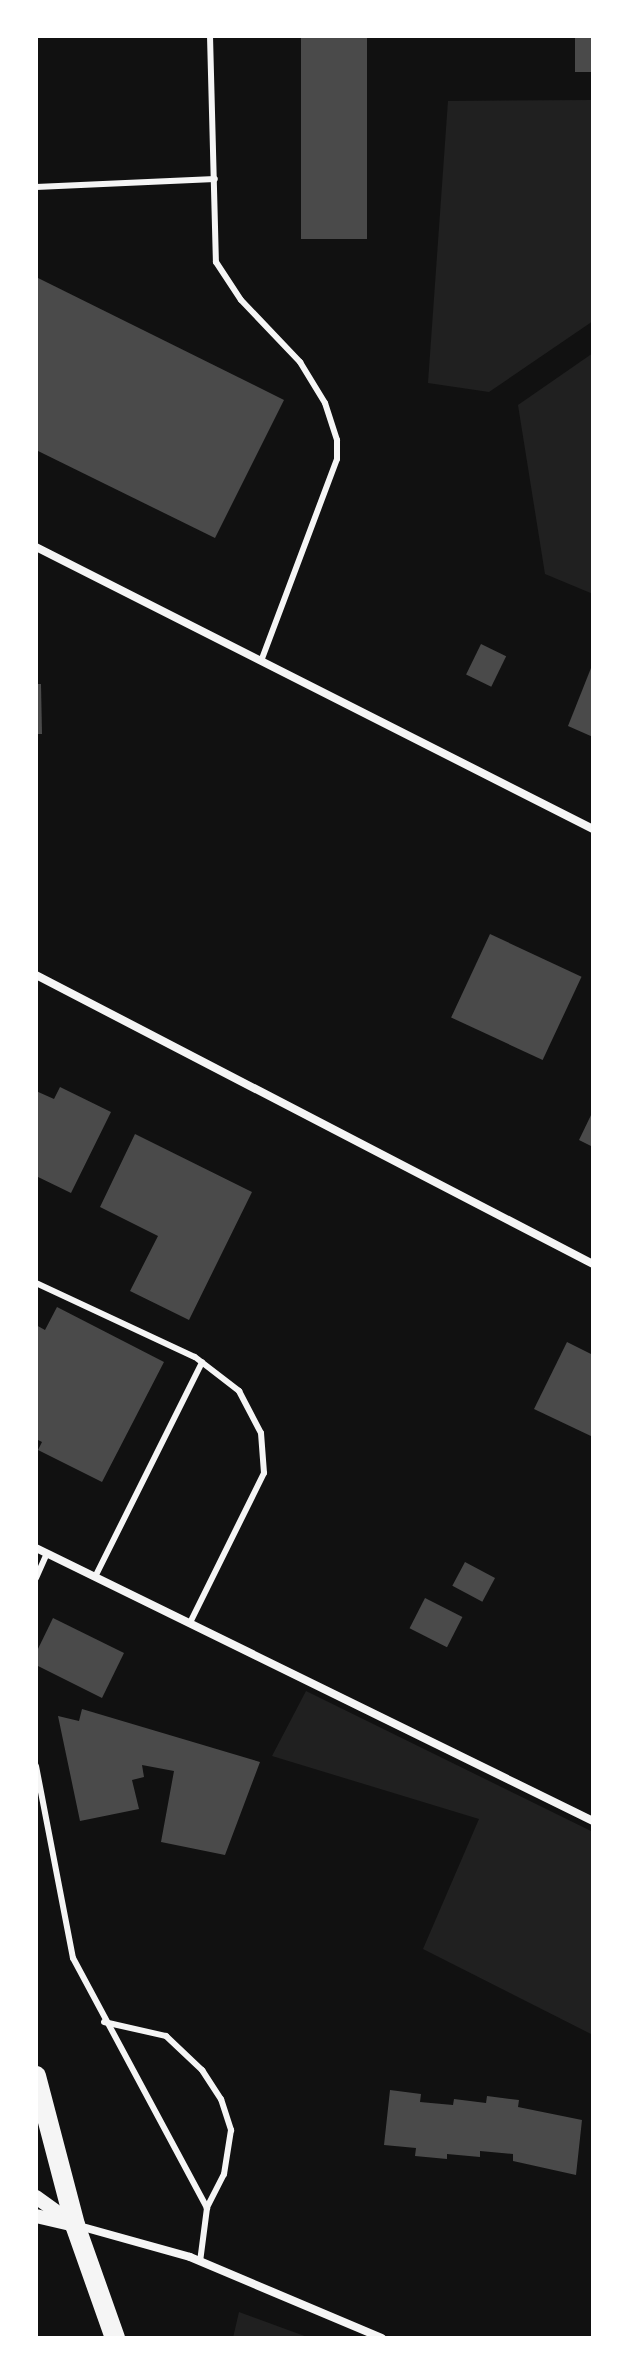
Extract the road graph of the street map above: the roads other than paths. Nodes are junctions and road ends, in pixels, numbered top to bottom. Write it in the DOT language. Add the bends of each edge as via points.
graph roads {
  1 [pos="210,36"];
  2 [pos="215,179"];
  3 [pos="36,187"];
  4 [pos="36,547"];
  5 [pos="261,661"];
  6 [pos="593,829"];
  7 [pos="36,975"];
  8 [pos="593,1264"];
  9 [pos="36,1283"];
  10 [pos="202,1362"];
  11 [pos="36,1548"];
  12 [pos="47,1553"];
  13 [pos="95,1577"];
  14 [pos="36,1578"];
  15 [pos="190,1623"];
  16 [pos="36,1766"];
  17 [pos="593,1821"];
  18 [pos="104,2022"];
  19 [pos="36,2076"];
  20 [pos="36,2197"];
  21 [pos="207,2208"];
  22 [pos="36,2216"];
  23 [pos="75,2225"];
  24 [pos="200,2262"];
  25 [pos="115,2338"];
  26 [pos="382,2338"];
  1 -- 2 [label="lane"];
  2 -- 3 [label="lane"];
  2 -- 5 [label="lane" via="216,262 241,300 300,362 325,403 337,440 337,459"];
  4 -- 5 [label="street"];
  5 -- 6 [label="street"];
  7 -- 8 [label="street"];
  9 -- 10 [label="lane"];
  10 -- 13 [label="lane"];
  10 -- 15 [label="lane" via="239,1391 261,1433 264,1473"];
  11 -- 12 [label="street"];
  12 -- 13 [label="street"];
  12 -- 14 [label="lane"];
  13 -- 15 [label="street"];
  15 -- 17 [label="street"];
  16 -- 18 [label="lane" via="73,1958"];
  18 -- 21 [label="lane"];
  18 -- 21 [label="lane" via="166,2036 202,2070 221,2099 231,2130 224,2174"];
  19 -- 23 [label="main road"];
  20 -- 23 [label="street"];
  21 -- 24 [label="lane"];
  22 -- 23 [label="street"];
  23 -- 24 [label="street"];
  23 -- 25 [label="main road"];
  24 -- 26 [label="street"];
}
